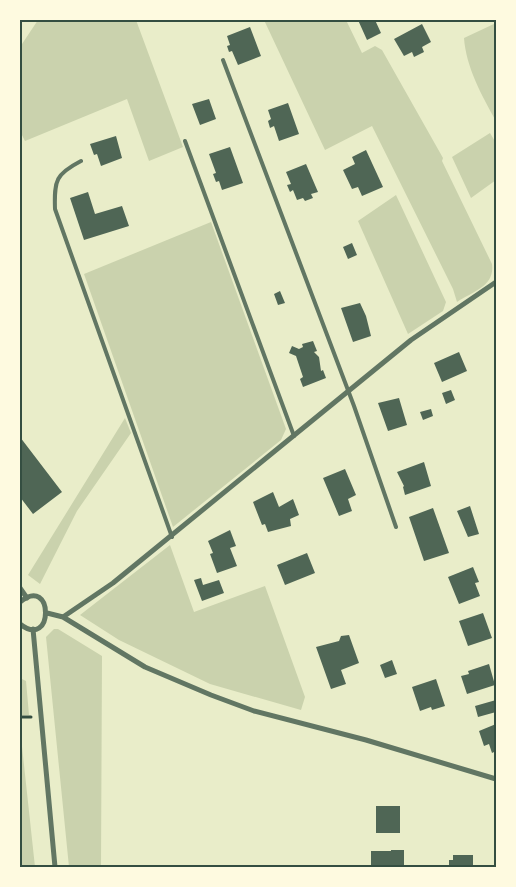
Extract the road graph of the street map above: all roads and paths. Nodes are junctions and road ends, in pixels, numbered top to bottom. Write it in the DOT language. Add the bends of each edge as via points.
graph roads {
  1 [pos="222,60"];
  2 [pos="185,141"];
  3 [pos="81,161"];
  4 [pos="496,282"];
  5 [pos="347,393"];
  6 [pos="294,436"];
  7 [pos="396,527"];
  8 [pos="172,537"];
  9 [pos="20,588"];
  10 [pos="27,598"];
  11 [pos="20,602"];
  12 [pos="47,613"];
  13 [pos="63,617"];
  14 [pos="20,624"];
  15 [pos="33,629"];
  16 [pos="496,779"];
  17 [pos="55,867"];
  1 -- 5 [label="lane"];
  2 -- 6 [label="lane"];
  3 -- 8 [label="lane" via="62,171 54,190 55,209"];
  4 -- 5 [label="street" via="411,340"];
  5 -- 6 [label="street"];
  5 -- 7 [label="lane"];
  6 -- 8 [label="street"];
  8 -- 13 [label="street" via="113,584"];
  9 -- 10 [label="street"];
  10 -- 11 [label="street"];
  10 -- 12 [label="street" via="44,602"];
  12 -- 13 [label="street"];
  12 -- 15 [label="street" via="44,623"];
  13 -- 16 [label="street" via="145,666 211,695 254,711"];
  14 -- 15 [label="street"];
  15 -- 17 [label="street"];
}
